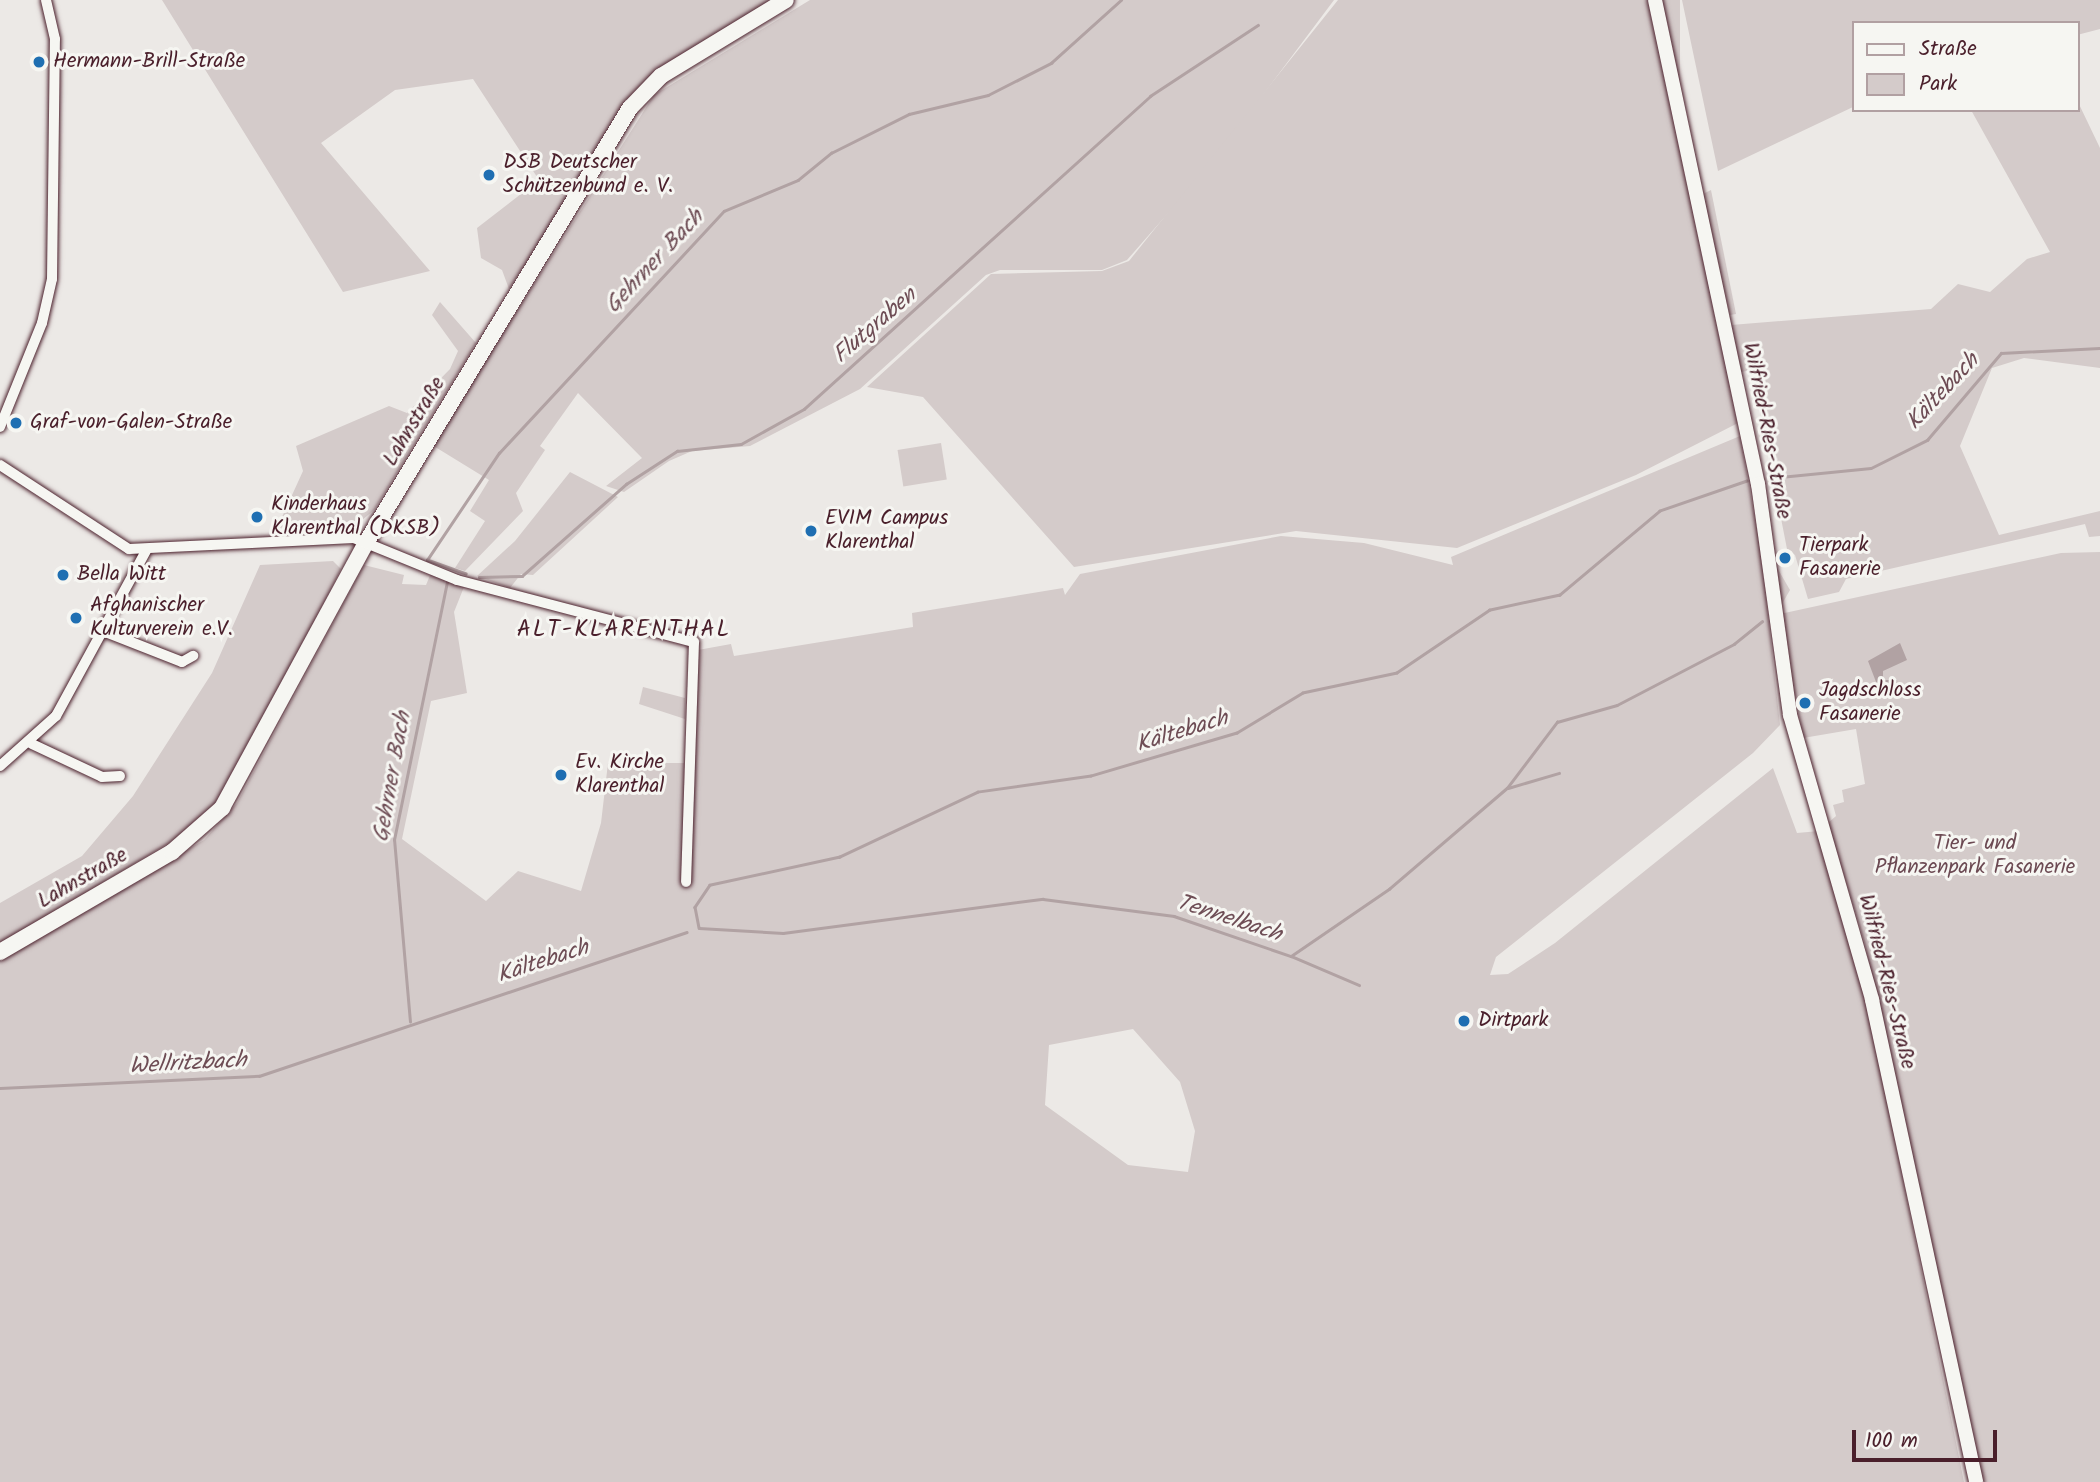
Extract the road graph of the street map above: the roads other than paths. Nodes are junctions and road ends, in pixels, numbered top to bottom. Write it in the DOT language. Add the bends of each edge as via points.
graph roads {
  1 [pos="46,0"];
  2 [pos="786,0"];
  3 [pos="1654,0"];
  4 [pos="0,428"];
  5 [pos="0,465"];
  6 [pos="367,541"];
  7 [pos="146,551"];
  8 [pos="103,631"];
  9 [pos="193,656"];
  10 [pos="32,744"];
  11 [pos="0,766"];
  12 [pos="120,776"];
  13 [pos="686,882"];
  14 [pos="0,952"];
  15 [pos="1976,1482"];
  1 -- 4 [label="street" via="55,40 52,279 42,323"];
  2 -- 6 [label="main road, Lahnstraße" via="669,70 639,97"];
  3 -- 15 [label="street, Wilfried-Ries-Straße" via="1758,484 1790,716 1872,1000"];
  5 -- 7 [label="street" via="108,541"];
  6 -- 7 [label="street"];
  6 -- 13 [label="street" via="457,580 694,642"];
  6 -- 14 [label="main road, Lahnstraße" via="242,779 214,816 172,852"];
  7 -- 8 [label="street"];
  8 -- 9 [label="street" via="182,662"];
  8 -- 10 [label="street" via="56,716"];
  10 -- 11 [label="street"];
  10 -- 12 [label="street" via="102,777"];
}
